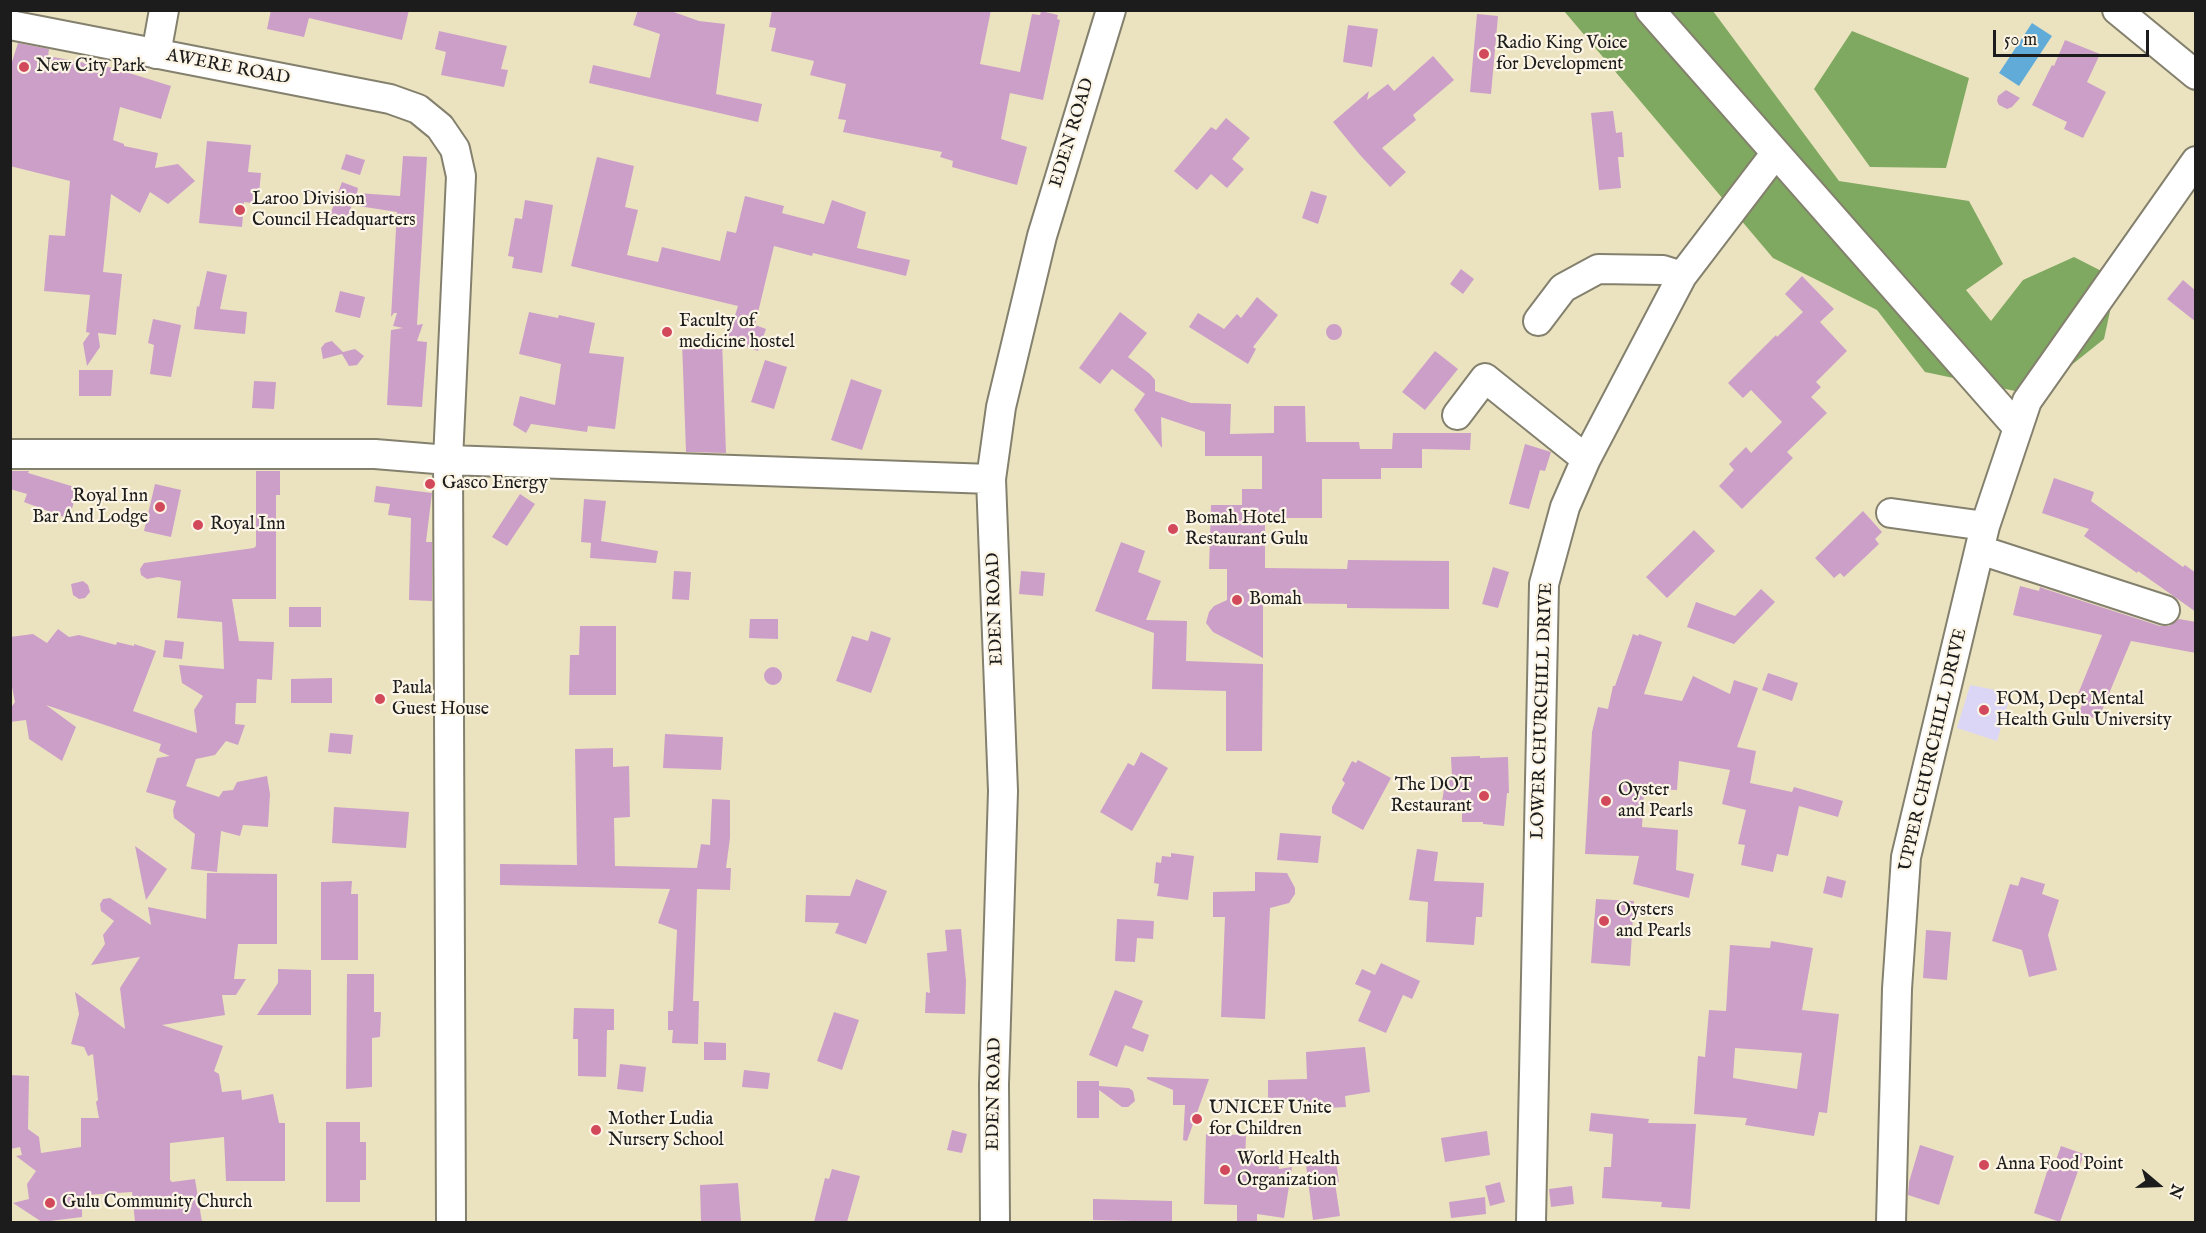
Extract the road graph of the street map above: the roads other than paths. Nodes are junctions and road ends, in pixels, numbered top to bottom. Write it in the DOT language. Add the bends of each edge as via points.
graph roads {
  1 [pos="164,10"];
  2 [pos="1111,10"];
  3 [pos="1650,10"];
  4 [pos="2117,10"];
  5 [pos="10,25"];
  6 [pos="156,54"];
  7 [pos="2196,75"];
  8 [pos="1775,154"];
  9 [pos="2196,161"];
  10 [pos="1682,276"];
  11 [pos="1538,321"];
  12 [pos="1457,415"];
  13 [pos="2018,428"];
  14 [pos="10,454"];
  15 [pos="1586,459"];
  16 [pos="448,460"];
  17 [pos="991,479"];
  18 [pos="1891,513"];
  19 [pos="1982,538"];
  20 [pos="2165,610"];
  21 [pos="451,1222"];
  22 [pos="994,1222"];
  23 [pos="1531,1222"];
  24 [pos="1891,1222"];
  1 -- 6 [label="street"];
  2 -- 17 [label="street, EDEN ROAD" via="1042,236 1001,407"];
  3 -- 8 [label="street"];
  4 -- 7 [label="street"];
  5 -- 6 [label="street, AWERE ROAD"];
  6 -- 16 [label="street, AWERE ROAD" via="390,99 418,109 440,127 455,149 461,176"];
  8 -- 10 [label="street, LOWER CHURCHILL DRIVE"];
  8 -- 13 [label="street"];
  9 -- 13 [label="street, UPPER CHURCHILL DRIVE" via="2027,401"];
  10 -- 11 [label="street" via="1663,270 1598,269 1563,288"];
  10 -- 15 [label="street, LOWER CHURCHILL DRIVE"];
  12 -- 15 [label="street" via="1485,378"];
  13 -- 19 [label="street, UPPER CHURCHILL DRIVE"];
  14 -- 16 [label="street" via="375,454"];
  15 -- 23 [label="street, LOWER CHURCHILL DRIVE" via="1565,507 1544,584"];
  16 -- 17 [label="street"];
  16 -- 21 [label="street, AWERE ROAD"];
  17 -- 22 [label="street, EDEN ROAD" via="1003,791"];
  18 -- 19 [label="street"];
  19 -- 20 [label="street"];
  19 -- 24 [label="street, UPPER CHURCHILL DRIVE" via="1906,857 1897,989"];
}
